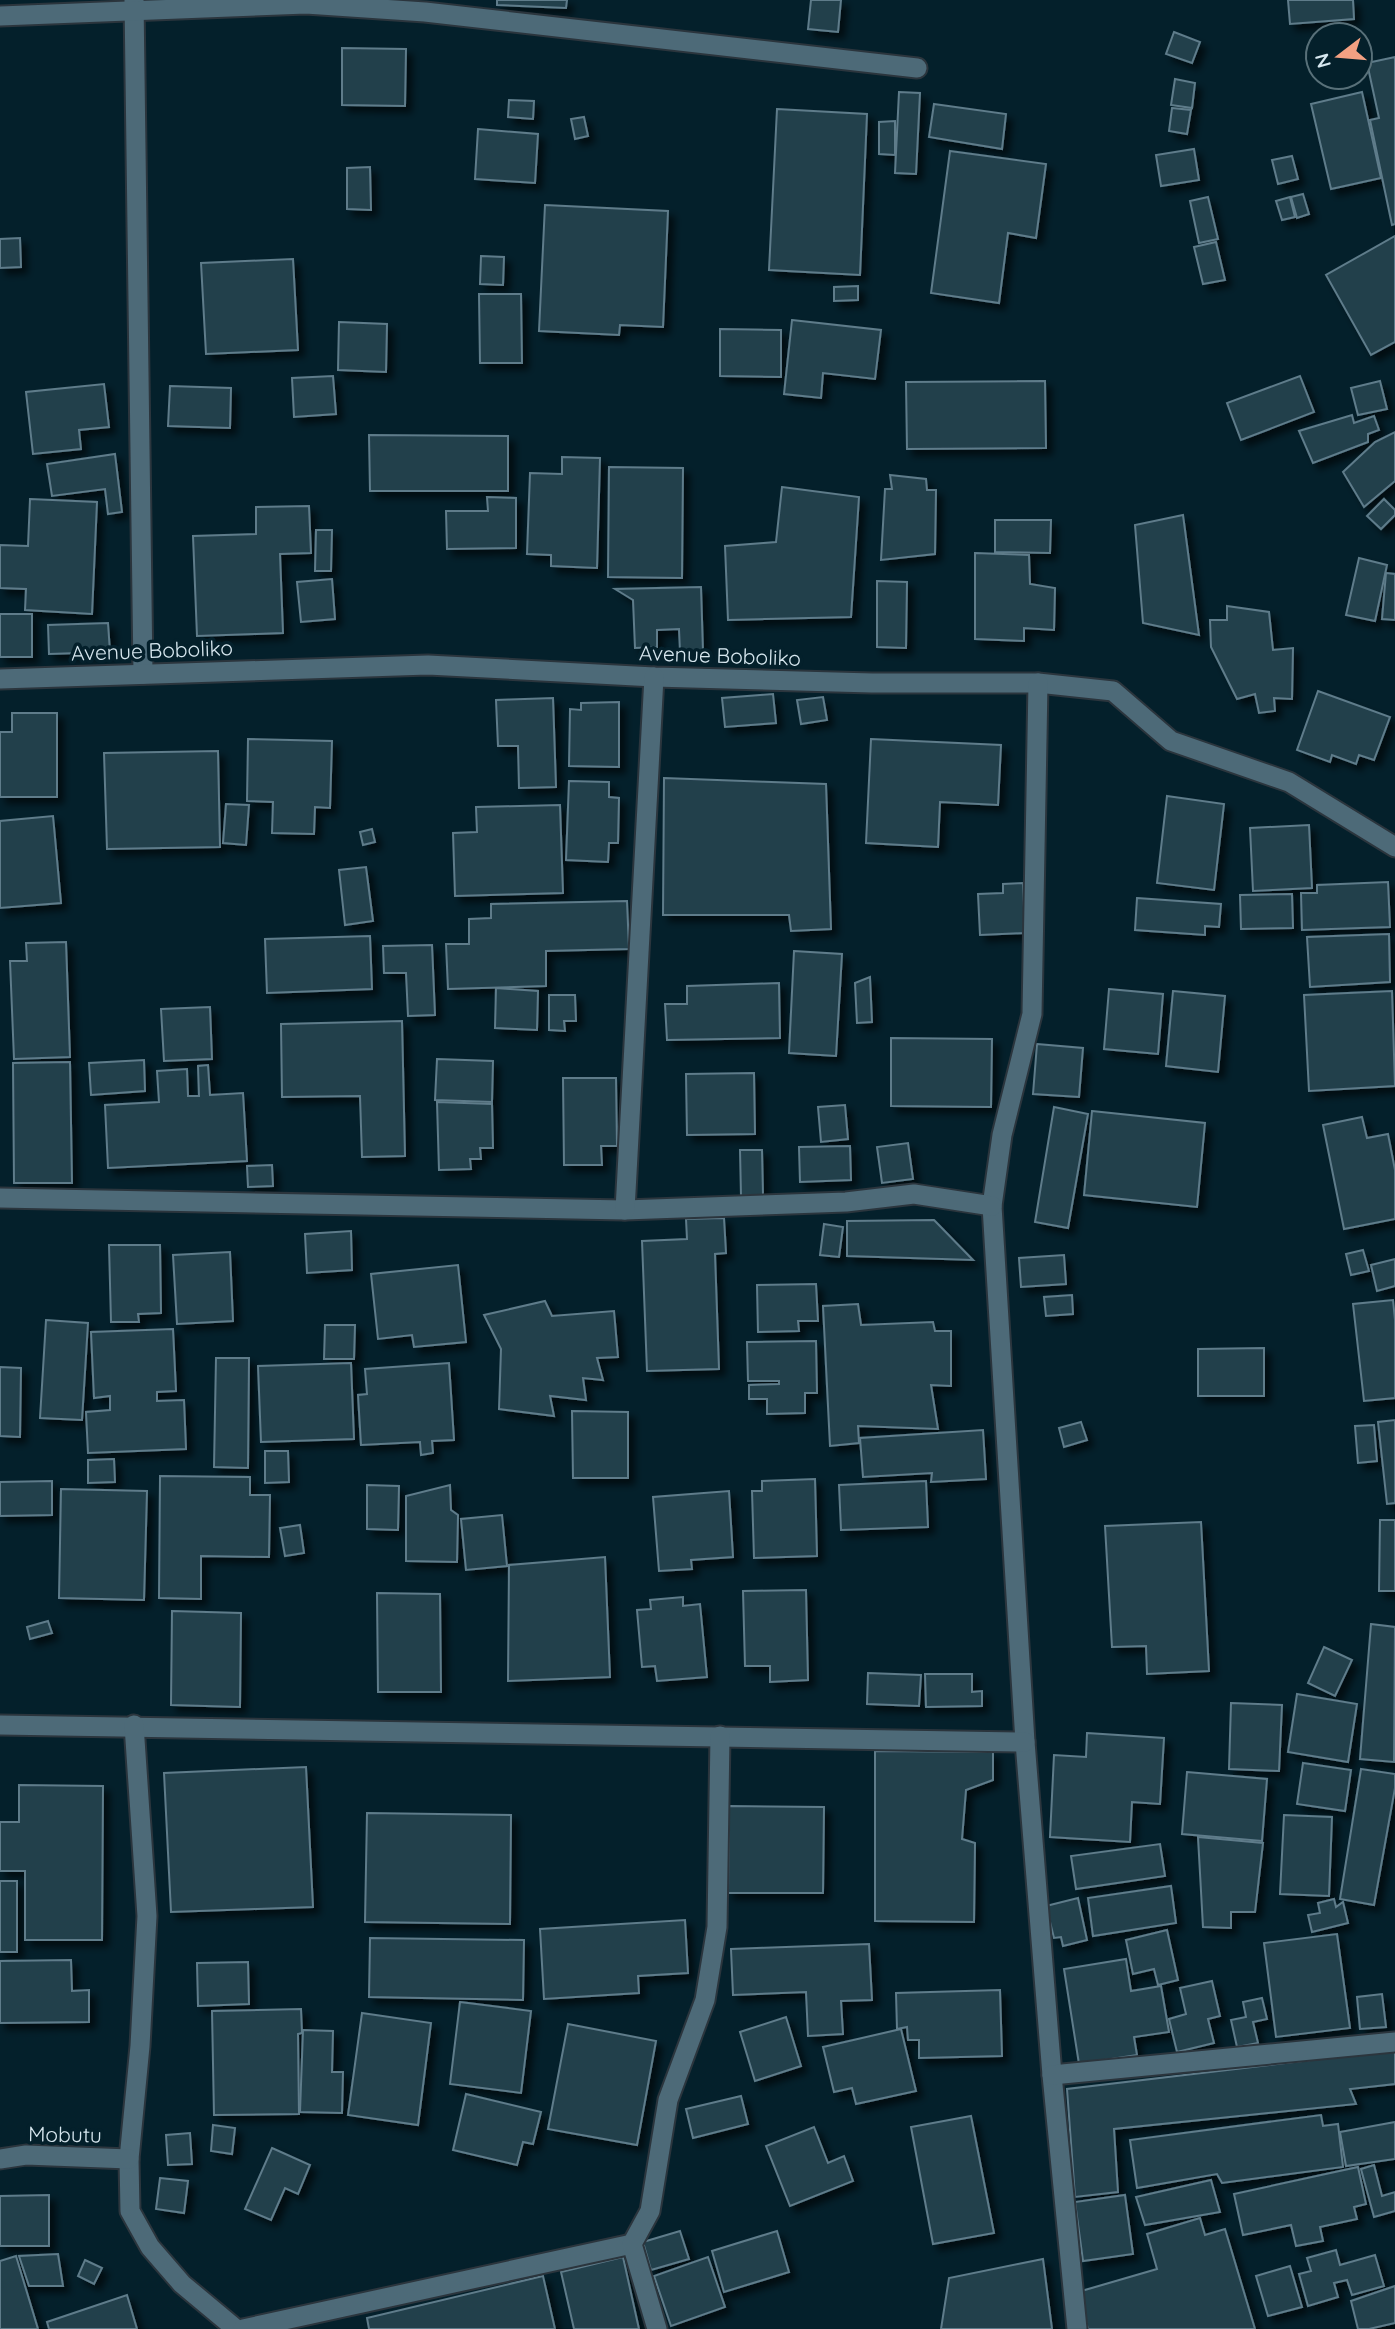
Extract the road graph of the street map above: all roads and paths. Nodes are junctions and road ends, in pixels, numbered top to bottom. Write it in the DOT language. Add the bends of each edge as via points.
graph roads {
  1 [pos="135,6"];
  2 [pos="0,16"];
  3 [pos="917,68"];
  4 [pos="143,674"];
  5 [pos="654,677"];
  6 [pos="0,679"];
  7 [pos="1038,683"];
  8 [pos="1395,847"];
  9 [pos="0,1198"];
  10 [pos="992,1206"];
  11 [pos="625,1210"];
  12 [pos="0,1725"];
  13 [pos="134,1726"];
  14 [pos="720,1736"];
  15 [pos="1025,1742"];
  16 [pos="1395,2042"];
  17 [pos="1052,2075"];
  18 [pos="0,2159"];
  19 [pos="130,2159"];
  20 [pos="632,2244"];
  21 [pos="236,2329"];
  22 [pos="243,2329"];
  23 [pos="657,2329"];
  24 [pos="1077,2329"];
  1 -- 2 [label="street"];
  1 -- 3 [label="street" via="306,4 425,12"];
  1 -- 4 [label="street"];
  4 -- 5 [label="street, Avenue Boboliko" via="428,665"];
  4 -- 6 [label="street, Avenue Boboliko"];
  5 -- 7 [label="street, Avenue Boboliko"];
  5 -- 11 [label="street"];
  7 -- 8 [label="street, Avenue Boboliko" via="1114,691 1171,741 1289,782"];
  7 -- 10 [label="street" via="1032,1014 1002,1135"];
  9 -- 11 [label="street"];
  10 -- 11 [label="street" via="914,1194 846,1202"];
  10 -- 15 [label="street"];
  12 -- 13 [label="street"];
  13 -- 14 [label="street"];
  13 -- 19 [label="street" via="146,1916"];
  14 -- 15 [label="street"];
  14 -- 20 [label="street" via="717,1927 705,2000 668,2100 650,2211"];
  15 -- 17 [label="street"];
  16 -- 17 [label="street"];
  17 -- 24 [label="street"];
  18 -- 19 [label="street, Mobutu" via="26,2155"];
  19 -- 21 [label="street" via="130,2211 150,2247 182,2284"];
  20 -- 22 [label="street"];
  20 -- 23 [label="street"];
}
